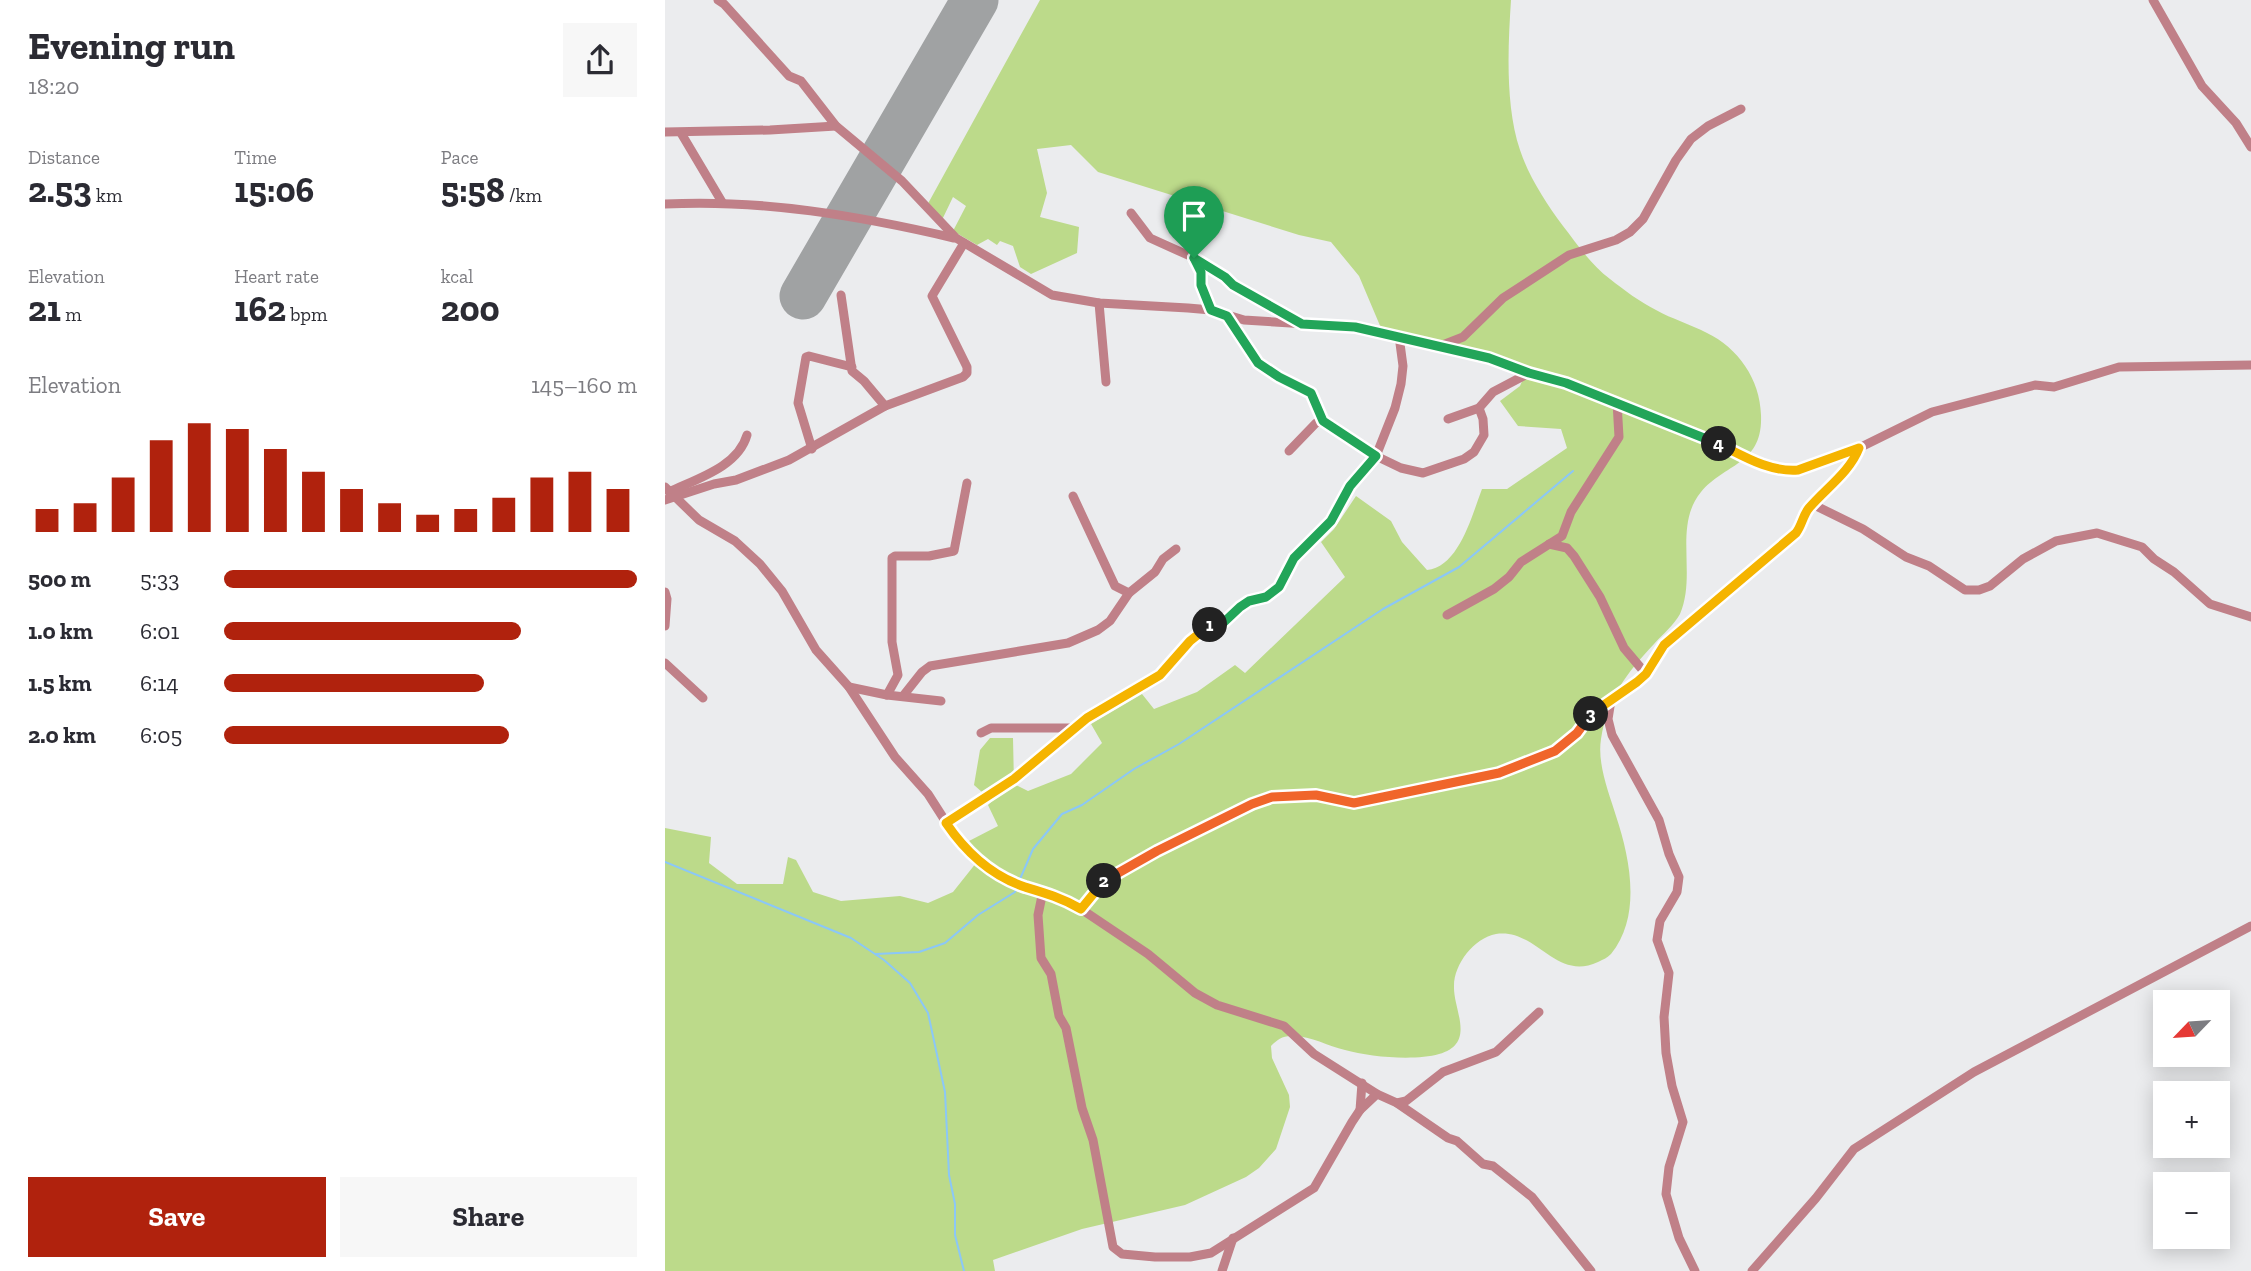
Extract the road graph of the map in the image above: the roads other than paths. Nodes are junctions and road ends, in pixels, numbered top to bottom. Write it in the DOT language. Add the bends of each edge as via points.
graph roads {
  1 [pos="718,0"];
  2 [pos="2153,0"];
  3 [pos="1741,109"];
  4 [pos="837,126"];
  5 [pos="665,132"];
  6 [pos="681,133"];
  7 [pos="2251,147"];
  8 [pos="722,202"];
  9 [pos="665,204"];
  10 [pos="1131,213"];
  11 [pos="1176,219"];
  12 [pos="960,241"];
  13 [pos="1194,258"];
  14 [pos="841,295"];
  15 [pos="1099,303"];
  16 [pos="1211,310"];
  17 [pos="1227,316"];
  18 [pos="1302,324"];
  19 [pos="1399,336"];
  20 [pos="1438,347"];
  21 [pos="2251,365"];
  22 [pos="852,367"];
  23 [pos="1529,373"];
  24 [pos="1106,382"];
  25 [pos="1617,402"];
  26 [pos="885,406"];
  27 [pos="1479,408"];
  28 [pos="1448,419"];
  29 [pos="1323,421"];
  30 [pos="747,435"];
  31 [pos="1859,448"];
  32 [pos="812,449"];
  33 [pos="1289,451"];
  34 [pos="1376,456"];
  35 [pos="967,483"];
  36 [pos="669,494"];
  37 [pos="1073,496"];
  38 [pos="1814,505"];
  39 [pos="1549,544"];
  40 [pos="1176,549"];
  41 [pos="665,592"];
  42 [pos="1129,593"];
  43 [pos="1447,615"];
  44 [pos="2251,617"];
  45 [pos="665,626"];
  46 [pos="665,663"];
  47 [pos="1646,674"];
  48 [pos="849,687"];
  49 [pos="887,695"];
  50 [pos="903,696"];
  51 [pos="703,698"];
  52 [pos="1611,700"];
  53 [pos="941,701"];
  54 [pos="1075,728"];
  55 [pos="981,733"];
  56 [pos="946,823"];
  57 [pos="1043,891"];
  58 [pos="1081,909"];
  59 [pos="2251,926"];
  60 [pos="1539,1012"];
  61 [pos="1362,1083"];
  62 [pos="1377,1094"];
  63 [pos="1397,1103"];
  64 [pos="1360,1110"];
  65 [pos="1233,1238"];
  66 [pos="1221,1271"];
  67 [pos="1591,1271"];
  68 [pos="1695,1271"];
  69 [pos="1752,1271"];
  1 -- 4 [label="street" via="789,76 801,81"];
  2 -- 7 [label="street" via="2202,86"];
  3 -- 20 [label="street" via="1691,139 1643,219 1630,232 1569,256 1503,298 1463,337"];
  4 -- 6 [label="street"];
  4 -- 12 [label="street" via="902,181"];
  5 -- 6 [label="street"];
  6 -- 8 [label="street"];
  8 -- 9 [label="street"];
  8 -- 12 [label="street" via="899,225"];
  10 -- 13 [label="street" via="1150,238"];
  11 -- 13 [label="street"];
  12 -- 15 [label="street" via="1052,295"];
  12 -- 26 [label="street" via="932,296 967,373"];
  13 -- 16 [label="street"];
  13 -- 18 [label="street"];
  14 -- 22 [label="street"];
  15 -- 16 [label="street"];
  15 -- 24 [label="street"];
  16 -- 17 [label="street"];
  17 -- 18 [label="street"];
  17 -- 29 [label="street" via="1258,363 1311,393"];
  18 -- 19 [label="street" via="1355,327"];
  19 -- 20 [label="street"];
  19 -- 34 [label="street" via="1401,384"];
  20 -- 23 [label="street"];
  21 -- 31 [label="street" via="2119,367 2054,387 2035,386 1932,412"];
  22 -- 26 [label="street"];
  22 -- 32 [label="street" via="806,357 798,403"];
  23 -- 25 [label="street"];
  23 -- 27 [label="street" via="1493,392"];
  25 -- 31 [label="street" via="1786,474"];
  25 -- 39 [label="street" via="1619,437 1571,512 1562,536"];
  26 -- 32 [label="street"];
  27 -- 28 [label="street"];
  27 -- 34 [label="street" via="1484,435 1464,459 1423,473"];
  29 -- 33 [label="street"];
  29 -- 34 [label="street"];
  30 -- 36 [label="street" via="730,461"];
  31 -- 38 [label="street"];
  32 -- 36 [label="street" via="738,480"];
  34 -- 54 [label="street" via="1350,486 1331,521 1294,558 1273,593 1240,607 1223,623 1207,627 1160,675"];
  35 -- 49 [label="street" via="954,551 892,558 892,642 898,675"];
  36 -- 48 [label="street" via="760,564 782,591 816,650"];
  37 -- 42 [label="street" via="1115,586"];
  38 -- 44 [label="street" via="1965,590 1990,586 2023,559 2056,541 2097,533 2142,547 2210,604"];
  38 -- 47 [label="street" via="1796,533 1664,645"];
  39 -- 43 [label="street" via="1521,562 1494,589"];
  39 -- 47 [label="street" via="1567,548 1574,556 1624,648"];
  40 -- 42 [label="street"];
  41 -- 45 [label="street"];
  42 -- 50 [label="street" via="1098,630 1068,643 930,666"];
  46 -- 51 [label="street"];
  47 -- 52 [label="street"];
  48 -- 49 [label="street"];
  48 -- 56 [label="street"];
  49 -- 50 [label="street"];
  50 -- 53 [label="street"];
  52 -- 58 [label="street" via="1555,751 1493,775 1359,802 1316,795 1272,797 1252,804 1104,880"];
  52 -- 68 [label="street" via="1608,719 1612,735 1659,820 1679,877 1657,940 1669,973 1666,1053 1683,1122 1666,1194"];
  54 -- 55 [label="street" via="991,728"];
  54 -- 56 [label="street" via="1014,779"];
  56 -- 57 [label="street" via="967,852 1014,882"];
  57 -- 58 [label="street"];
  57 -- 65 [label="street" via="1038,915 1041,958 1051,974 1059,1016 1066,1028 1112,1247 1122,1254 1190,1257 1211,1253"];
  58 -- 61 [label="street" via="1148,954 1195,993 1226,1009 1284,1026 1313,1053"];
  59 -- 69 [label="street" via="1974,1072 1854,1149"];
  60 -- 63 [label="street" via="1496,1052 1443,1072"];
  61 -- 62 [label="street"];
  61 -- 64 [label="street"];
  62 -- 63 [label="street"];
  62 -- 64 [label="street"];
  63 -- 67 [label="street" via="1532,1196"];
  64 -- 65 [label="street" via="1314,1188"];
  65 -- 66 [label="street"];
}
